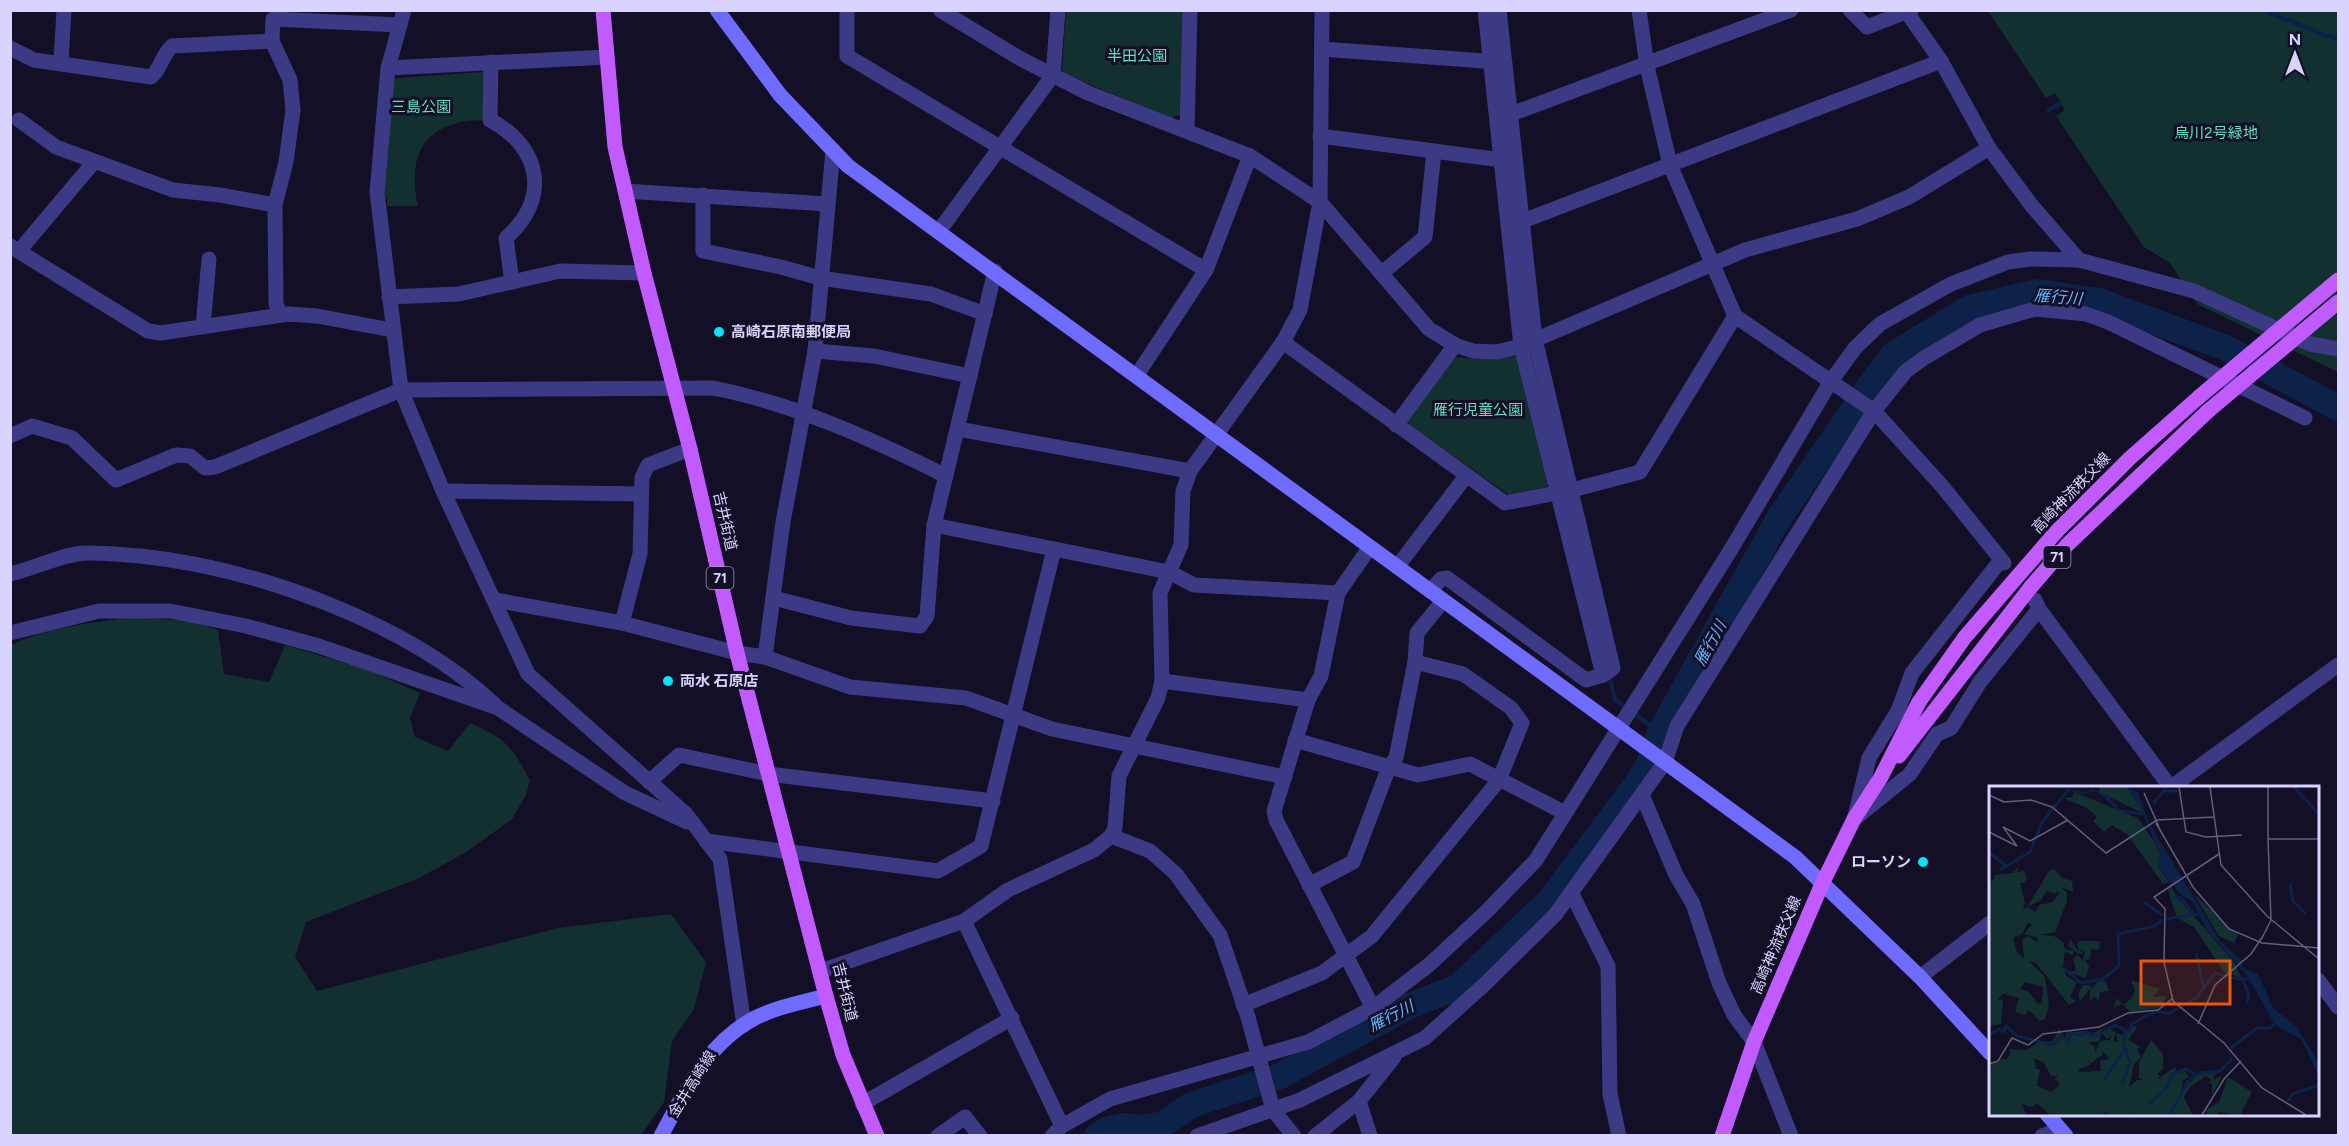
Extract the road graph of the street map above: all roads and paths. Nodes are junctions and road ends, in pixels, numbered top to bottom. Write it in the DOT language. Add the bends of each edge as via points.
graph roads {
  1 [pos="64,10"];
  2 [pos="603,10"];
  3 [pos="717,10"];
  4 [pos="847,10"];
  5 [pos="940,10"];
  6 [pos="1058,10"];
  7 [pos="1190,10"];
  8 [pos="1322,10"];
  9 [pos="1485,10"];
  10 [pos="1499,10"];
  11 [pos="1639,10"];
  12 [pos="1791,10"];
  13 [pos="1850,10"];
  14 [pos="1910,12"];
  15 [pos="273,15"];
  16 [pos="402,18"];
  17 [pos="272,41"];
  18 [pos="10,48"];
  19 [pos="1322,49"];
  20 [pos="606,57"];
  21 [pos="1941,61"];
  22 [pos="61,62"];
  23 [pos="491,62"];
  24 [pos="1498,62"];
  25 [pos="1647,66"];
  26 [pos="388,68"];
  27 [pos="1053,75"];
  28 [pos="1504,115"];
  29 [pos="19,120"];
  30 [pos="1187,131"];
  31 [pos="1320,136"];
  32 [pos="1000,147"];
  33 [pos="1989,148"];
  34 [pos="833,150"];
  35 [pos="1434,152"];
  36 [pos="1250,156"];
  37 [pos="1509,159"];
  38 [pos="94,162"];
  39 [pos="1671,165"];
  40 [pos="625,191"];
  41 [pos="703,195"];
  42 [pos="1320,202"];
  43 [pos="827,204"];
  44 [pos="275,205"];
  45 [pos="1516,224"];
  46 [pos="939,231"];
  47 [pos="15,248"];
  48 [pos="209,259"];
  49 [pos="2079,260"];
  50 [pos="1713,263"];
  51 [pos="1206,270"];
  52 [pos="995,271"];
  53 [pos="644,273"];
  54 [pos="1382,273"];
  55 [pos="820,278"];
  56 [pos="2338,280"];
  57 [pos="512,282"];
  58 [pos="388,297"];
  59 [pos="2338,302"];
  60 [pos="985,314"];
  61 [pos="281,315"];
  62 [pos="1735,316"];
  63 [pos="203,327"];
  64 [pos="392,330"];
  65 [pos="1535,339"];
  66 [pos="1282,342"];
  67 [pos="1455,345"];
  68 [pos="1521,346"];
  69 [pos="2338,349"];
  70 [pos="815,351"];
  71 [pos="1137,375"];
  72 [pos="970,376"];
  73 [pos="1831,381"];
  74 [pos="674,388"];
  75 [pos="401,390"];
  76 [pos="1874,411"];
  77 [pos="805,414"];
  78 [pos="2305,418"];
  79 [pos="1396,425"];
  80 [pos="958,429"];
  81 [pos="1217,433"];
  82 [pos="10,436"];
  83 [pos="690,449"];
  84 [pos="1190,471"];
  85 [pos="946,476"];
  86 [pos="1466,476"];
  87 [pos="443,491"];
  88 [pos="1564,491"];
  89 [pos="641,494"];
  90 [pos="934,525"];
  91 [pos="1370,547"];
  92 [pos="1054,549"];
  93 [pos="1397,567"];
  94 [pos="1169,572"];
  95 [pos="10,574"];
  96 [pos="1430,591"];
  97 [pos="1338,593"];
  98 [pos="774,598"];
  99 [pos="495,600"];
  100 [pos="1443,601"];
  101 [pos="622,623"];
  102 [pos="10,633"];
  103 [pos="737,653"];
  104 [pos="765,657"];
  105 [pos="1415,662"];
  106 [pos="2338,665"];
  107 [pos="1162,681"];
  108 [pos="1308,700"];
  109 [pos="498,708"];
  110 [pos="1014,716"];
  111 [pos="1617,728"];
  112 [pos="1295,740"];
  113 [pos="1134,744"];
  114 [pos="1665,762"];
  115 [pos="1389,767"];
  116 [pos="768,774"];
  117 [pos="1285,777"];
  118 [pos="1881,777"];
  119 [pos="1499,780"];
  120 [pos="649,782"];
  121 [pos="2169,786"];
  122 [pos="2171,786"];
  123 [pos="1642,795"];
  124 [pos="993,801"];
  125 [pos="1565,813"];
  126 [pos="1854,819"];
  127 [pos="695,826"];
  128 [pos="1112,836"];
  129 [pos="706,841"];
  130 [pos="790,852"];
  131 [pos="1822,884"];
  132 [pos="1309,885"];
  133 [pos="1572,894"];
  134 [pos="964,921"];
  135 [pos="1989,924"];
  136 [pos="1346,956"];
  137 [pos="821,971"];
  138 [pos="1920,976"];
  139 [pos="2319,981"];
  140 [pos="826,996"];
  141 [pos="1244,1005"];
  142 [pos="2338,1007"];
  143 [pos="1373,1008"];
  144 [pos="1012,1018"];
  145 [pos="744,1025"];
  146 [pos="1754,1042"];
  147 [pos="1398,1052"];
  148 [pos="1989,1052"];
  149 [pos="1258,1056"];
  150 [pos="1359,1101"];
  151 [pos="862,1104"];
  152 [pos="1273,1110"];
  153 [pos="2049,1116"];
  154 [pos="1057,1131"];
  155 [pos="2063,1132"];
  156 [pos="661,1136"];
  157 [pos="877,1136"];
  158 [pos="938,1136"];
  159 [pos="980,1136"];
  160 [pos="1197,1136"];
  161 [pos="1294,1136"];
  162 [pos="1315,1136"];
  163 [pos="1370,1136"];
  164 [pos="1619,1136"];
  165 [pos="1722,1136"];
  166 [pos="1791,1136"];
  167 [pos="2042,1136"];
  1 -- 22 [label="street"];
  2 -- 20 [label="main road, 吉井街道 / 71"];
  3 -- 34 [label="street" via="780,95"];
  4 -- 32 [label="street" via="848,56"];
  5 -- 27 [label="street"];
  6 -- 27 [label="street"];
  7 -- 30 [label="street"];
  8 -- 19 [label="street"];
  9 -- 24 [label="street"];
  10 -- 24 [label="street"];
  11 -- 25 [label="street"];
  12 -- 25 [label="street"];
  13 -- 14 [label="street" via="1867,27"];
  14 -- 21 [label="street"];
  15 -- 16 [label="street"];
  15 -- 17 [label="street"];
  16 -- 26 [label="street"];
  17 -- 22 [label="street" via="172,46 151,77"];
  17 -- 44 [label="street" via="290,80 293,110"];
  18 -- 22 [label="street" via="34,60"];
  19 -- 24 [label="street"];
  19 -- 31 [label="street"];
  20 -- 23 [label="street"];
  20 -- 40 [label="main road, 吉井街道 / 71" via="615,147"];
  21 -- 33 [label="street"];
  21 -- 39 [label="street"];
  23 -- 26 [label="street"];
  23 -- 57 [label="street" via="490,120 519,139 533,167 532,198 526,214 506,237"];
  24 -- 28 [label="street"];
  25 -- 28 [label="street"];
  25 -- 39 [label="street"];
  26 -- 58 [label="street" via="377,192"];
  27 -- 30 [label="street" via="1088,93"];
  27 -- 32 [label="street"];
  28 -- 37 [label="street"];
  29 -- 38 [label="street" via="56,147"];
  30 -- 36 [label="street"];
  31 -- 35 [label="street"];
  31 -- 42 [label="street"];
  32 -- 46 [label="street"];
  32 -- 51 [label="street"];
  33 -- 49 [label="street"];
  33 -- 50 [label="street" via="1909,197 1857,219 1745,250"];
  34 -- 43 [label="street"];
  34 -- 46 [label="street" via="848,166"];
  35 -- 37 [label="street"];
  35 -- 54 [label="street" via="1425,237"];
  36 -- 42 [label="street"];
  36 -- 51 [label="street"];
  37 -- 45 [label="street"];
  38 -- 44 [label="street" via="173,190"];
  38 -- 47 [label="street"];
  39 -- 45 [label="street"];
  39 -- 50 [label="street"];
  40 -- 41 [label="street"];
  40 -- 53 [label="main road, 吉井街道 / 71"];
  41 -- 43 [label="street"];
  41 -- 55 [label="street" via="703,251"];
  42 -- 54 [label="street"];
  42 -- 66 [label="street" via="1300,309"];
  43 -- 55 [label="street"];
  44 -- 61 [label="street" via="276,304"];
  45 -- 65 [label="street"];
  45 -- 68 [label="street"];
  46 -- 52 [label="street"];
  47 -- 63 [label="street" via="148,331"];
  48 -- 63 [label="street"];
  49 -- 69 [label="street" via="2194,291 2310,344"];
  49 -- 73 [label="street" via="2008,262 1951,284 1880,324 1855,348"];
  50 -- 62 [label="street"];
  50 -- 65 [label="street"];
  51 -- 71 [label="street"];
  52 -- 60 [label="street"];
  52 -- 71 [label="street"];
  53 -- 57 [label="street" via="560,271"];
  53 -- 74 [label="main road, 吉井街道 / 71"];
  54 -- 67 [label="street" via="1429,329"];
  55 -- 60 [label="street" via="931,294"];
  55 -- 70 [label="street"];
  56 -- 118 [label="main road, 高崎神流秩父線 / 71, bridge" via="2199,397 2091,496 1965,637 1919,702"];
  57 -- 58 [label="street" via="459,294"];
  58 -- 64 [label="street"];
  59 -- 118 [label="main road, 高崎神流秩父線 / 71, bridge" via="2208,411 2067,545"];
  60 -- 72 [label="street"];
  61 -- 63 [label="street"];
  61 -- 64 [label="street" via="317,316"];
  62 -- 73 [label="street"];
  62 -- 88 [label="street" via="1640,472"];
  64 -- 75 [label="street"];
  65 -- 68 [label="street"];
  65 -- 88 [label="street"];
  66 -- 79 [label="street"];
  66 -- 81 [label="street"];
  67 -- 68 [label="street" via="1497,352"];
  67 -- 79 [label="street"];
  68 -- 88 [label="street"];
  70 -- 72 [label="street" via="874,356"];
  70 -- 77 [label="street"];
  71 -- 81 [label="street"];
  72 -- 80 [label="street"];
  73 -- 76 [label="street"];
  73 -- 111 [label="street" via="1730,551"];
  74 -- 75 [label="street"];
  74 -- 77 [label="street" via="725,390 759,397"];
  74 -- 83 [label="main road, 吉井街道 / 71"];
  75 -- 82 [label="street" via="215,467 205,468 190,456 176,455 116,480 72,438 48,428 32,426"];
  75 -- 87 [label="street"];
  76 -- 78 [label="street" via="1906,371 1980,325 2035,309 2086,314 2119,323"];
  76 -- 114 [label="street" via="1677,726"];
  76 -- 126 [label="street" via="1942,486 2002,562 1912,673 1898,711 1869,758"];
  77 -- 85 [label="street" via="879,443"];
  77 -- 98 [label="street" via="783,522"];
  79 -- 86 [label="street"];
  80 -- 84 [label="street"];
  80 -- 85 [label="street"];
  81 -- 84 [label="street"];
  81 -- 91 [label="street"];
  83 -- 89 [label="street" via="648,465 642,477"];
  83 -- 103 [label="main road, 吉井街道 / 71"];
  84 -- 94 [label="street" via="1183,491 1181,545"];
  85 -- 90 [label="street"];
  86 -- 88 [label="street" via="1505,503"];
  86 -- 93 [label="street"];
  87 -- 89 [label="street"];
  87 -- 99 [label="street"];
  88 -- 96 [label="street" via="1603,675 1586,680 1447,578"];
  89 -- 101 [label="street" via="640,554"];
  90 -- 92 [label="street"];
  90 -- 98 [label="street" via="927,616 920,626 851,618"];
  91 -- 93 [label="street"];
  91 -- 97 [label="street"];
  92 -- 94 [label="street"];
  92 -- 110 [label="street"];
  93 -- 96 [label="street"];
  94 -- 97 [label="street" via="1194,585"];
  94 -- 107 [label="street" via="1160,593"];
  95 -- 109 [label="street" via="76,554 122,555 172,560 281,588 332,605 439,660"];
  96 -- 100 [label="street"];
  97 -- 108 [label="street" via="1322,675"];
  98 -- 104 [label="street"];
  99 -- 101 [label="street"];
  99 -- 120 [label="street" via="528,674"];
  100 -- 105 [label="street" via="1417,633"];
  100 -- 111 [label="street"];
  101 -- 103 [label="street"];
  102 -- 109 [label="street" via="99,611 170,611 319,646"];
  103 -- 104 [label="street"];
  103 -- 116 [label="main road, 吉井街道 / 71"];
  104 -- 110 [label="street" via="850,687 966,698"];
  105 -- 115 [label="street" via="1396,758"];
  105 -- 119 [label="street" via="1463,674 1511,708 1522,723"];
  106 -- 122 [label="street"];
  107 -- 108 [label="street"];
  107 -- 113 [label="street" via="1158,698"];
  108 -- 112 [label="street"];
  109 -- 127 [label="street" via="625,793"];
  110 -- 113 [label="street" via="1052,729"];
  110 -- 124 [label="street"];
  111 -- 114 [label="street"];
  111 -- 125 [label="street"];
  112 -- 115 [label="street"];
  112 -- 117 [label="street"];
  113 -- 117 [label="street"];
  113 -- 128 [label="street" via="1119,776"];
  114 -- 123 [label="street"];
  114 -- 131 [label="street" via="1795,857"];
  115 -- 119 [label="street" via="1418,775 1470,764"];
  115 -- 132 [label="street" via="1353,862"];
  116 -- 120 [label="street" via="679,755"];
  116 -- 124 [label="street"];
  116 -- 130 [label="main road, 吉井街道 / 71"];
  117 -- 132 [label="street" via="1274,811 1275,820"];
  118 -- 126 [label="main road, 高崎神流秩父線 / 71"];
  119 -- 125 [label="street"];
  119 -- 136 [label="street" via="1372,936"];
  120 -- 127 [label="street"];
  121 -- 126 [label="street" via="2037,605 1951,728 1937,734 1910,774"];
  123 -- 133 [label="street"];
  123 -- 146 [label="street" via="1676,875 1693,904 1719,982 1734,1015"];
  124 -- 130 [label="street" via="981,846 938,871"];
  125 -- 143 [label="street" via="1536,860 1487,911 1430,964"];
  126 -- 131 [label="main road, 高崎神流秩父線 / 71"];
  127 -- 129 [label="street"];
  128 -- 134 [label="street" via="1094,850 1008,890"];
  128 -- 141 [label="street" via="1150,851 1176,874 1220,935"];
  129 -- 130 [label="street"];
  129 -- 145 [label="street" via="720,859"];
  130 -- 137 [label="main road, 吉井街道 / 71"];
  131 -- 138 [label="street"];
  131 -- 146 [label="main road, 高崎神流秩父線 / 71"];
  132 -- 136 [label="street"];
  133 -- 147 [label="street" via="1485,984 1425,1038"];
  133 -- 164 [label="street" via="1608,966 1610,1094"];
  134 -- 137 [label="street"];
  134 -- 144 [label="street"];
  135 -- 138 [label="street"];
  136 -- 141 [label="street" via="1322,973"];
  136 -- 143 [label="street"];
  137 -- 140 [label="main road, 吉井街道 / 71"];
  138 -- 148 [label="street"];
  139 -- 142 [label="street"];
  140 -- 145 [label="street, 金井高崎線" via="776,1010"];
  140 -- 151 [label="main road, 吉井街道 / 71"];
  141 -- 149 [label="street"];
  143 -- 149 [label="street" via="1308,1041"];
  144 -- 151 [label="street"];
  144 -- 154 [label="street"];
  145 -- 156 [label="street, 金井高崎線" via="708,1055"];
  146 -- 165 [label="main road, 高崎神流秩父線 / 71"];
  146 -- 166 [label="street"];
  147 -- 150 [label="street"];
  147 -- 152 [label="street"];
  149 -- 152 [label="street"];
  149 -- 154 [label="street" via="1110,1098"];
  150 -- 162 [label="street"];
  150 -- 163 [label="street"];
  151 -- 157 [label="main road, 吉井街道 / 71"];
  152 -- 160 [label="street"];
  152 -- 161 [label="street"];
  153 -- 155 [label="street"];
  155 -- 167 [label="street"];
  158 -- 159 [label="street" via="965,1117"];
}
